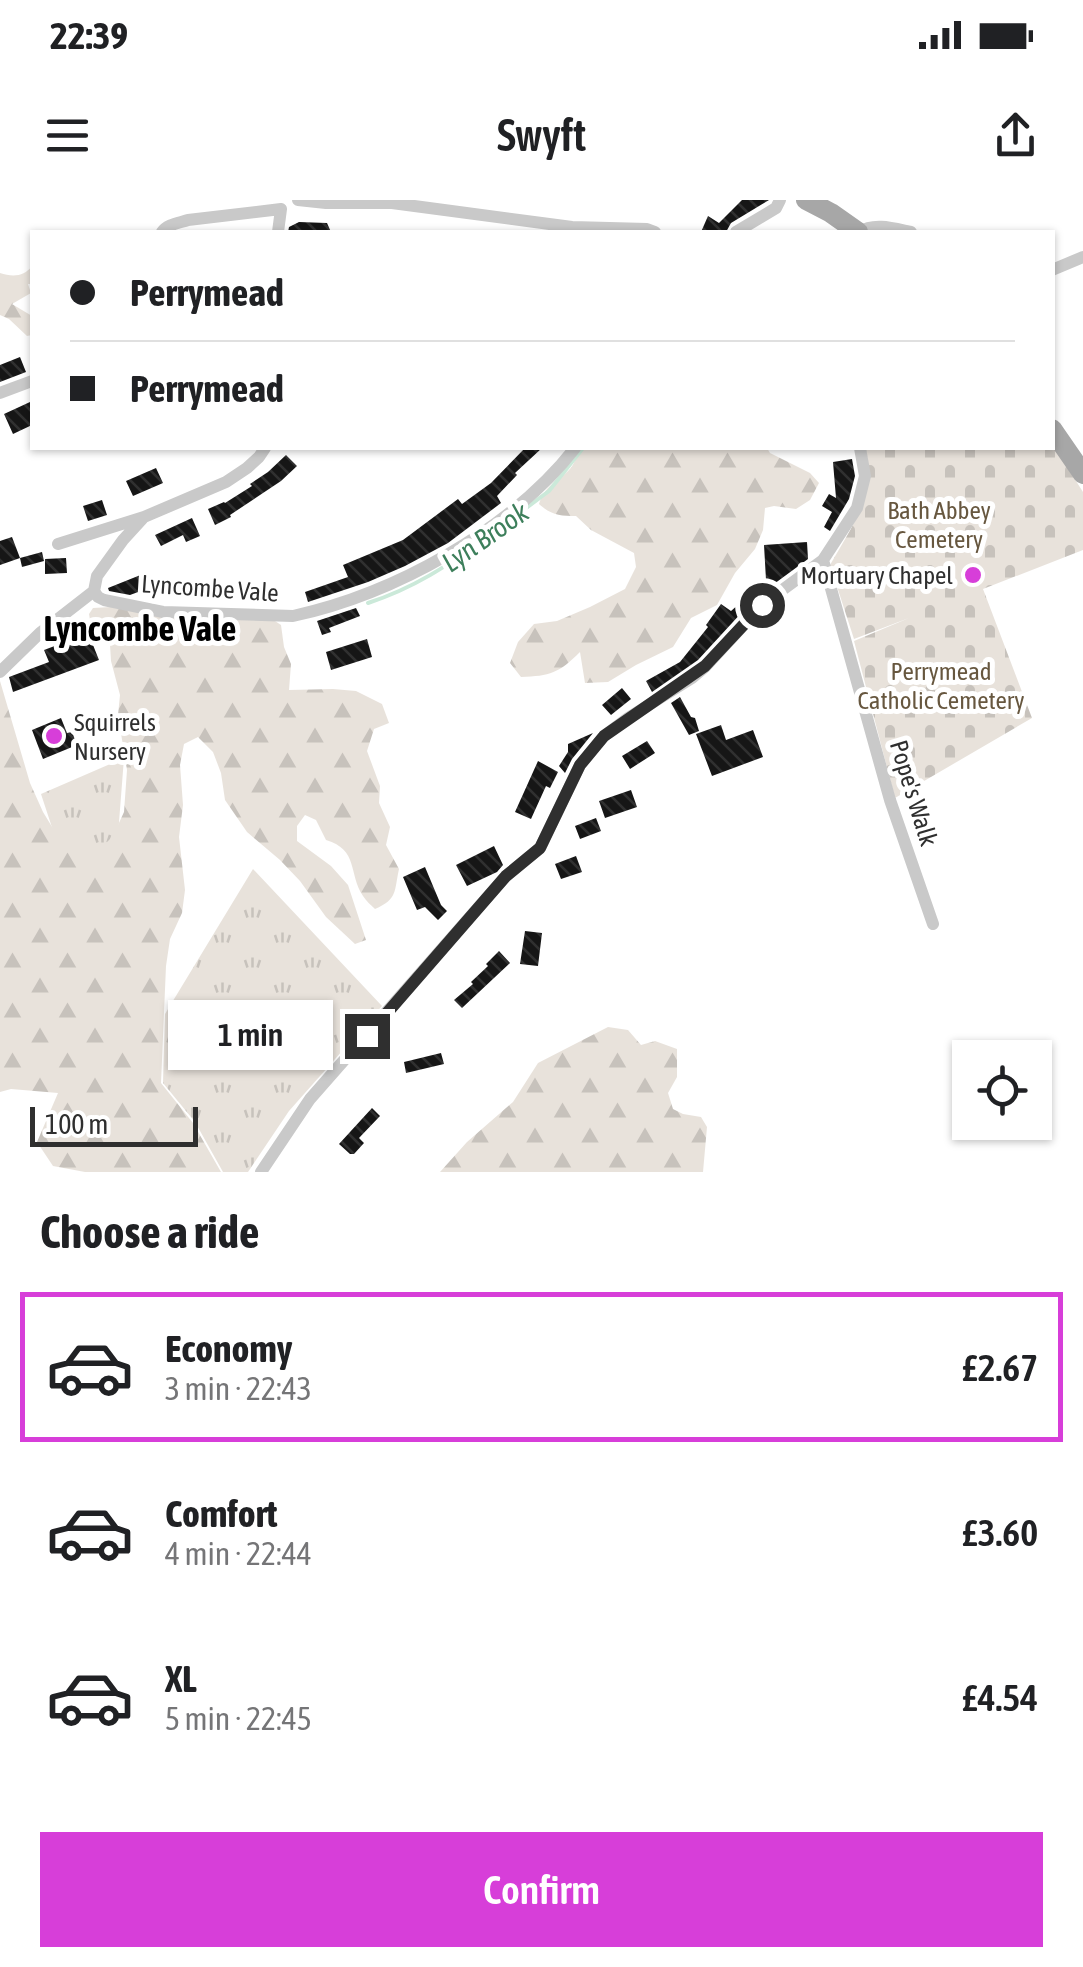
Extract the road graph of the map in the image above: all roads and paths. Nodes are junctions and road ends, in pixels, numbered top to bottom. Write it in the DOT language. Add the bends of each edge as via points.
graph roads {
  1 [pos="780,200"];
  2 [pos="806,200"];
  3 [pos="290,203"];
  4 [pos="830,223"];
  5 [pos="163,230"];
  6 [pos="279,230"];
  7 [pos="650,230"];
  8 [pos="739,230"];
  9 [pos="862,230"];
  10 [pos="897,230"];
  11 [pos="1083,257"];
  12 [pos="1055,269"];
  13 [pos="30,383"];
  14 [pos="0,393"];
  15 [pos="1055,433"];
  16 [pos="264,450"];
  17 [pos="573,450"];
  18 [pos="860,450"];
  19 [pos="1083,474"];
  20 [pos="144,517"];
  21 [pos="58,544"];
  22 [pos="823,560"];
  23 [pos="94,591"];
  24 [pos="0,672"];
  25 [pos="933,924"];
  26 [pos="261,1172"];
  1 -- 8 [label="street"];
  2 -- 4 [label="main road"];
  3 -- 5 [label="street"];
  3 -- 6 [label="street"];
  3 -- 7 [label="street" via="408,204 572,227"];
  9 -- 10 [label="street"];
  11 -- 12 [label="street"];
  13 -- 14 [label="street"];
  15 -- 19 [label="main road"];
  16 -- 20 [label="street" via="226,482"];
  17 -- 23 [label="street, Lyncombe Vale" via="543,486 471,540 405,578 311,612 162,612 104,600"];
  18 -- 22 [label="street" via="865,476 857,508"];
  20 -- 21 [label="street"];
  20 -- 23 [label="street" via="97,576"];
  22 -- 25 [label="street, Pope's Walk" via="890,800"];
  22 -- 26 [label="street" via="762,605 692,678 604,736 580,765 540,848 506,876 310,1099"];
  23 -- 24 [label="street"];
}
